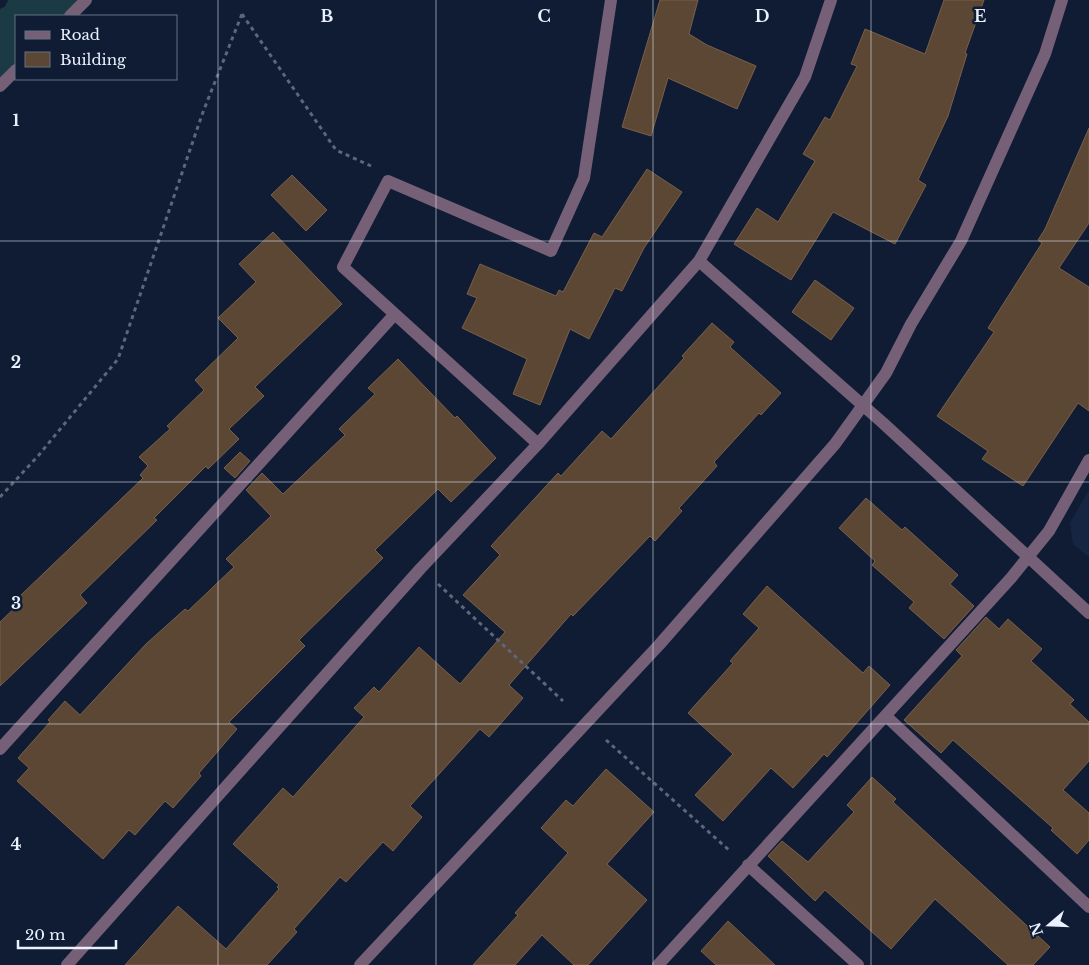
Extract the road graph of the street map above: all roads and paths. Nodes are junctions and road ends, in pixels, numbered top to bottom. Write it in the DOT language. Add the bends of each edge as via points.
graph roads {
  1 [pos="86,0"];
  2 [pos="611,0"];
  3 [pos="831,0"];
  4 [pos="1062,0"];
  5 [pos="71,15"];
  6 [pos="15,71"];
  7 [pos="0,86"];
  8 [pos="388,181"];
  9 [pos="699,261"];
  10 [pos="394,315"];
  11 [pos="862,405"];
  12 [pos="538,444"];
  13 [pos="1089,460"];
  14 [pos="0,497"];
  15 [pos="1027,557"];
  16 [pos="421,568"];
  17 [pos="1089,613"];
  18 [pos="563,701"];
  19 [pos="886,717"];
  20 [pos="606,740"];
  21 [pos="0,749"];
  22 [pos="748,865"];
  23 [pos="1089,907"];
  24 [pos="67,965"];
  25 [pos="360,965"];
  26 [pos="658,965"];
  27 [pos="858,965"];
  1 -- 5 [label="street"];
  2 -- 8 [label="street" via="584,178 551,251"];
  3 -- 9 [label="street" via="805,78"];
  4 -- 11 [label="street" via="1045,54 961,241 910,324 886,373"];
  6 -- 7 [label="street"];
  8 -- 10 [label="street" via="343,267"];
  8 -- 14 [label="path" via="370,165 336,150 242,14 203,112 118,359"];
  9 -- 11 [label="street"];
  9 -- 12 [label="street"];
  10 -- 12 [label="street"];
  10 -- 21 [label="street"];
  11 -- 15 [label="street"];
  11 -- 25 [label="street" via="835,444 658,645"];
  12 -- 16 [label="street"];
  13 -- 15 [label="street" via="1049,531"];
  15 -- 17 [label="street"];
  15 -- 19 [label="street"];
  16 -- 18 [label="path"];
  16 -- 24 [label="street"];
  19 -- 22 [label="street"];
  19 -- 23 [label="street"];
  20 -- 22 [label="path"];
  22 -- 26 [label="street"];
  22 -- 27 [label="street"];
}
